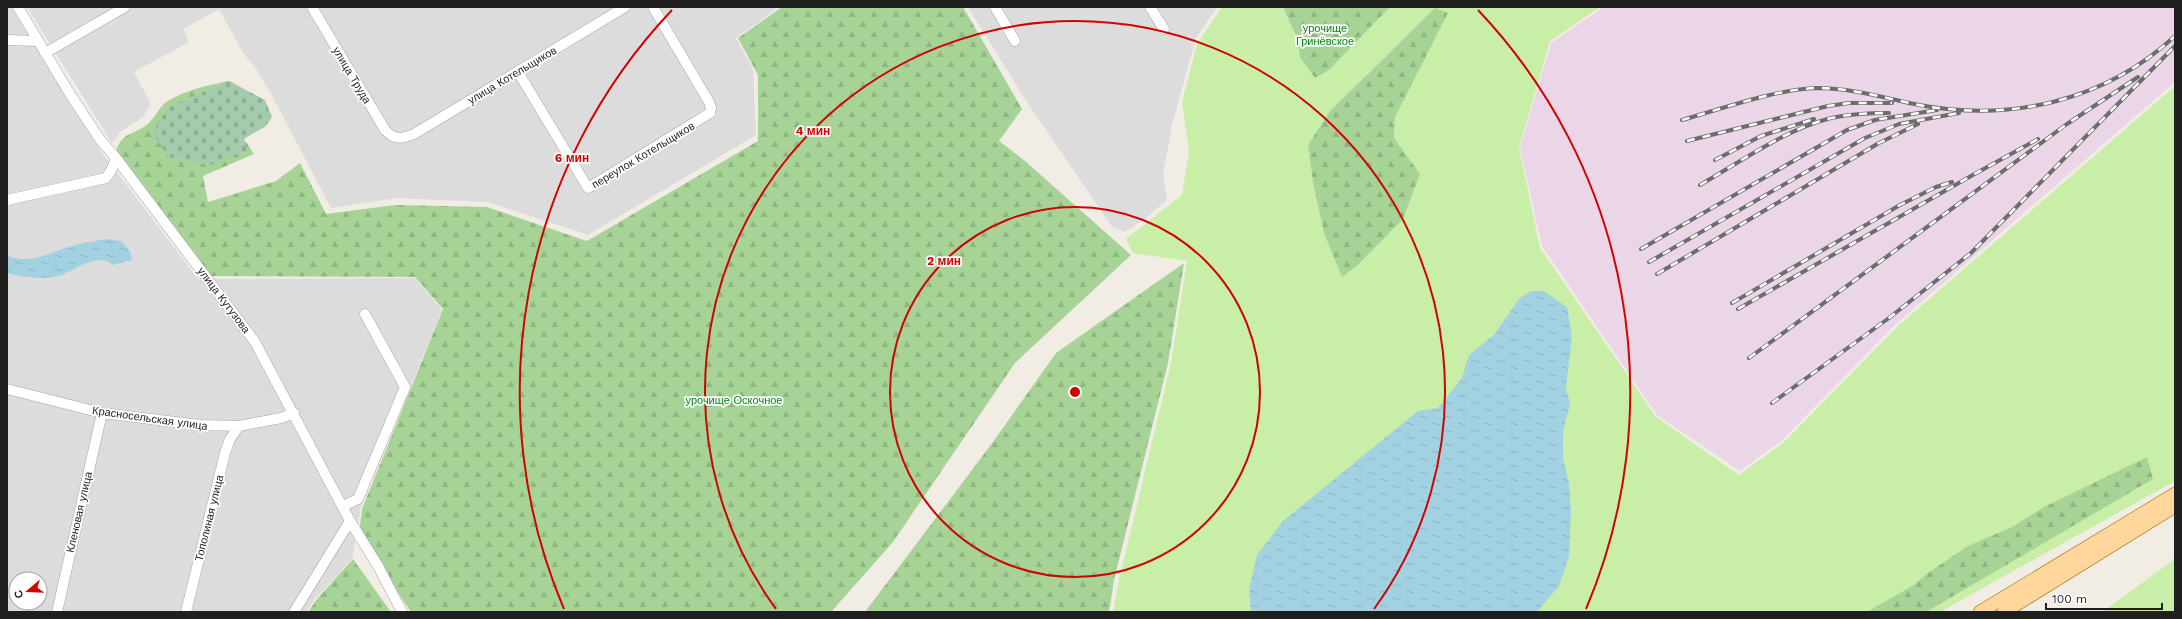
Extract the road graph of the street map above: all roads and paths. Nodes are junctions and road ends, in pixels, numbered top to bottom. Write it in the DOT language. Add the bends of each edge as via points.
graph roads {
  1 [pos="18,7"];
  2 [pos="125,7"];
  3 [pos="312,7"];
  4 [pos="625,7"];
  5 [pos="652,7"];
  6 [pos="995,7"];
  7 [pos="1150,7"];
  8 [pos="1164,30"];
  9 [pos="7,40"];
  10 [pos="38,41"];
  11 [pos="1015,41"];
  12 [pos="45,53"];
  13 [pos="518,72"];
  14 [pos="397,138"];
  15 [pos="116,158"];
  16 [pos="7,200"];
  17 [pos="365,314"];
  18 [pos="7,389"];
  19 [pos="102,413"];
  20 [pos="294,413"];
  21 [pos="239,426"];
  22 [pos="2175,494"];
  23 [pos="343,506"];
  24 [pos="2175,506"];
  25 [pos="350,521"];
  26 [pos="57,612"];
  27 [pos="186,612"];
  28 [pos="294,612"];
  29 [pos="402,612"];
  30 [pos="1980,612"];
  31 [pos="2004,612"];
  1 -- 10 [label="street, улица Кутузова"];
  2 -- 12 [label="street"];
  3 -- 14 [label="street, улица Труда" via="385,130 390,136"];
  4 -- 13 [label="street, улица Котельщиков"];
  5 -- 13 [label="street, переулок Котельщиков" via="710,102 710,113 588,188"];
  6 -- 11 [label="street"];
  7 -- 8 [label="street"];
  9 -- 10 [label="street"];
  10 -- 12 [label="street, улица Кутузова"];
  12 -- 15 [label="street, улица Кутузова" via="99,138"];
  13 -- 14 [label="street, улица Котельщиков" via="414,134"];
  15 -- 16 [label="street" via="106,178"];
  15 -- 20 [label="street, улица Кутузова" via="237,316 255,342"];
  17 -- 23 [label="street" via="405,387 358,499"];
  18 -- 19 [label="street, Красносельская улица"];
  19 -- 21 [label="street, Красносельская улица" via="200,426"];
  19 -- 26 [label="street, Кленовая улица"];
  20 -- 21 [label="street, Красносельская улица"];
  20 -- 23 [label="street, улица Кутузова"];
  21 -- 27 [label="street, Тополиная улица" via="224,453"];
  22 -- 30 [label="main road"];
  23 -- 25 [label="street, улица Кутузова"];
  24 -- 31 [label="main road"];
  25 -- 28 [label="street"];
  25 -- 29 [label="street, улица Кутузова"];
}
